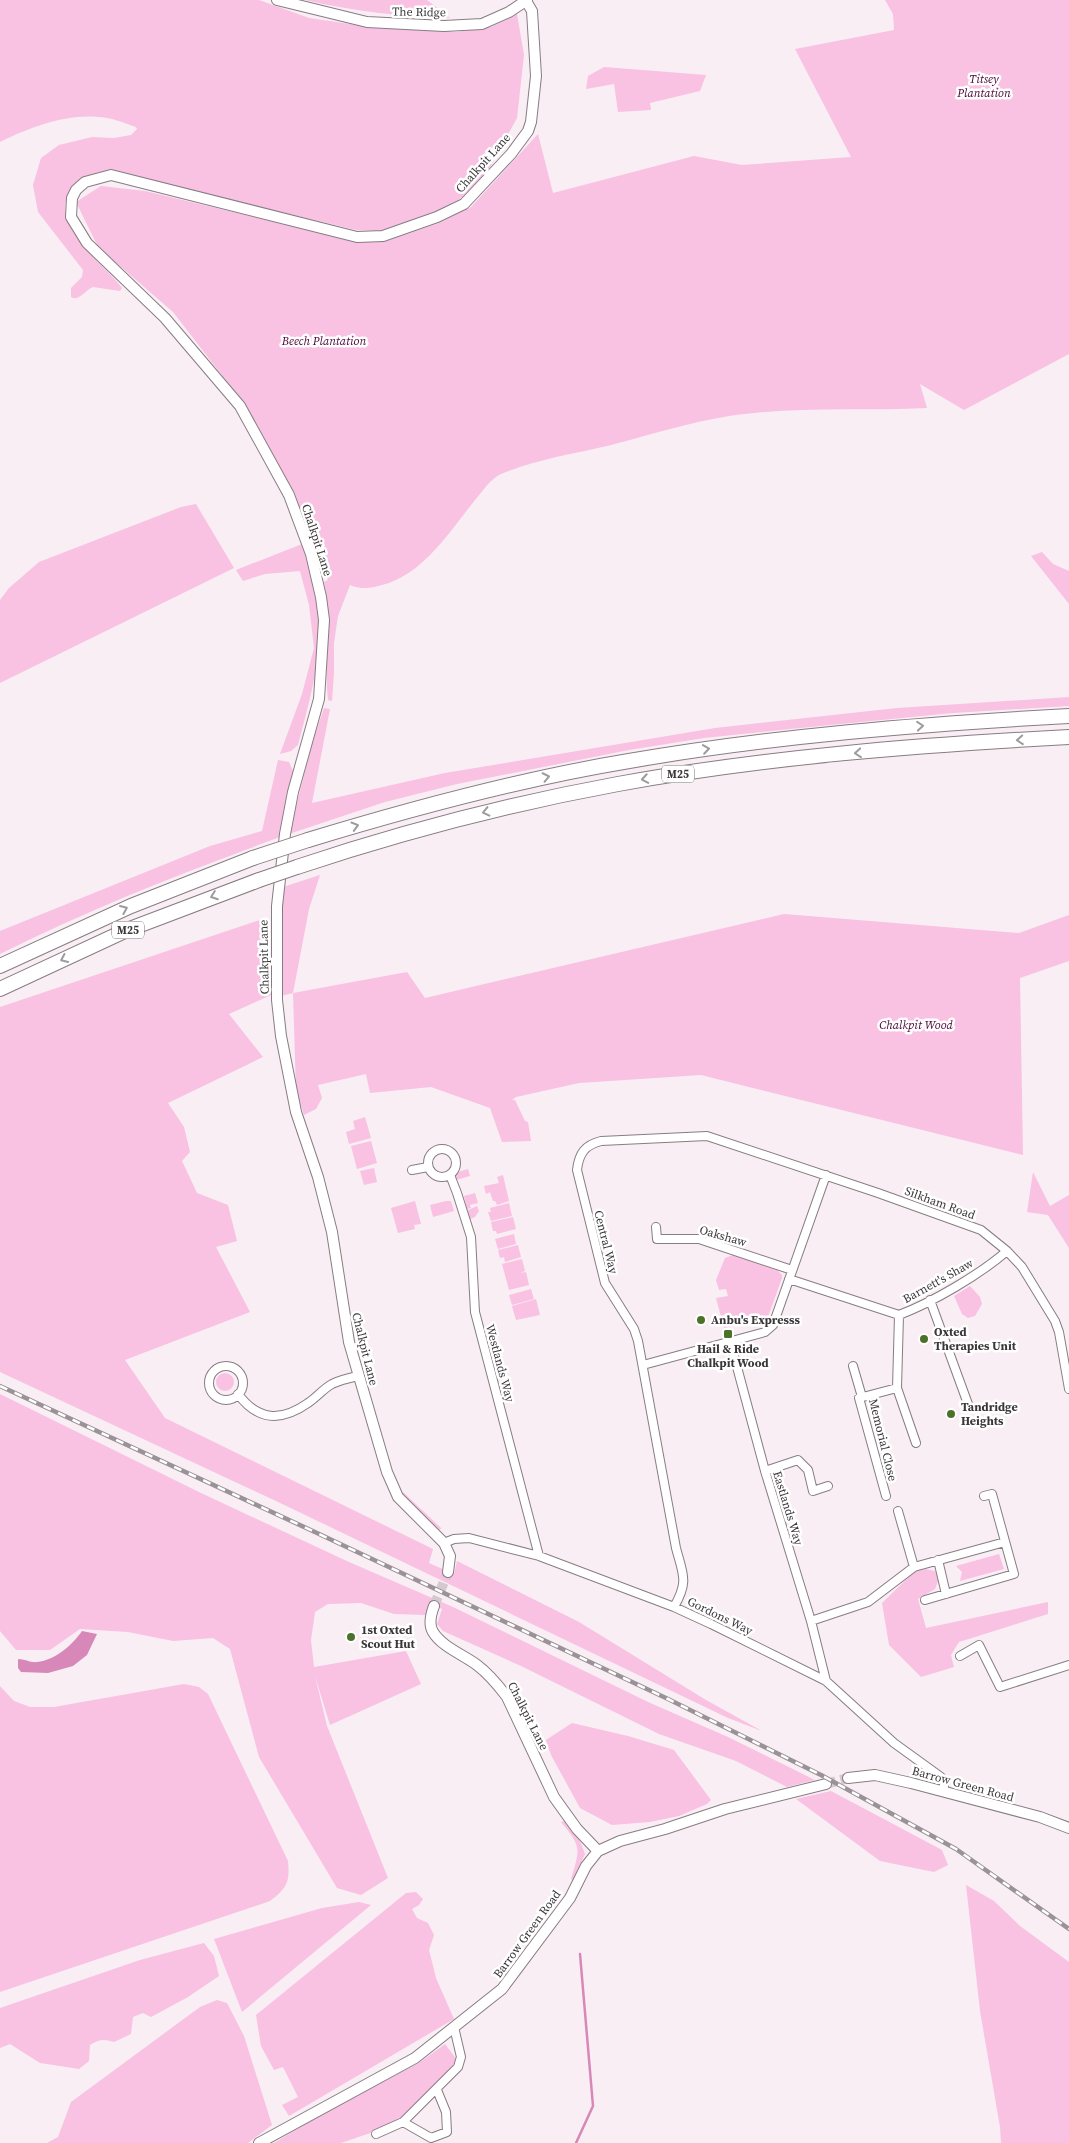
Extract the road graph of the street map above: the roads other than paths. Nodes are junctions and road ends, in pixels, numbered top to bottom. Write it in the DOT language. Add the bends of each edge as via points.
graph roads {
  1 [pos="277,0"];
  2 [pos="526,0"];
  3 [pos="1069,716"];
  4 [pos="1069,737"];
  5 [pos="0,966"];
  6 [pos="0,989"];
  7 [pos="428,1167"];
  8 [pos="412,1170"];
  9 [pos="826,1175"];
  10 [pos="450,1176"];
  11 [pos="656,1227"];
  12 [pos="1007,1251"];
  13 [pos="792,1270"];
  14 [pos="789,1279"];
  15 [pos="930,1300"];
  16 [pos="899,1315"];
  17 [pos="730,1342"];
  18 [pos="643,1365"];
  19 [pos="853,1366"];
  20 [pos="358,1376"];
  21 [pos="897,1388"];
  22 [pos="1069,1390"];
  23 [pos="238,1394"];
  24 [pos="862,1397"];
  25 [pos="968,1404"];
  26 [pos="916,1443"];
  27 [pos="765,1471"];
  28 [pos="828,1486"];
  29 [pos="886,1496"];
  30 [pos="984,1496"];
  31 [pos="898,1511"];
  32 [pos="1005,1542"];
  33 [pos="444,1543"];
  34 [pos="539,1556"];
  35 [pos="938,1560"];
  36 [pos="914,1567"];
  37 [pos="448,1572"];
  38 [pos="946,1594"];
  39 [pos="925,1600"];
  40 [pos="434,1606"];
  41 [pos="674,1607"];
  42 [pos="811,1621"];
  43 [pos="960,1656"];
  44 [pos="1069,1665"];
  45 [pos="826,1681"];
  46 [pos="848,1778"];
  47 [pos="826,1784"];
  48 [pos="944,1791"];
  49 [pos="1069,1828"];
  50 [pos="598,1850"];
  51 [pos="454,2027"];
  52 [pos="437,2090"];
  53 [pos="403,2122"];
  54 [pos="376,2134"];
  55 [pos="259,2143"];
  1 -- 2 [label="street, The Ridge" via="368,22 444,26 482,24"];
  2 -- 20 [label="street, Chalkpit Lane" via="532,11 536,76 528,131 464,204 437,217 383,236 357,237 111,175 84,182 72,198 71,217 87,242 165,318 240,406 289,495 311,554 322,597 324,620 319,699 293,792 276,906 277,1000 296,1112 324,1195 343,1313"];
  5 -- 3 [label="highway, M25, one-way, bridge" via="131,906 252,858 485,791 628,761 818,735"];
  4 -- 6 [label="highway, M25, one-way, bridge" via="845,754 655,777 533,801 385,838 297,866 127,930"];
  7 -- 8 [label="street"];
  7 -- 10 [label="street" via="439,1177"];
  7 -- 10 [label="street" via="432,1153 440,1149 449,1150 456,1162"];
  9 -- 12 [label="street, Silkham Road" via="981,1230"];
  9 -- 13 [label="street"];
  9 -- 18 [label="street, Central Way" via="707,1136 601,1141 590,1144 582,1152 577,1170 605,1283 634,1329"];
  10 -- 34 [label="street, Westlands Way" via="471,1237 475,1312"];
  11 -- 13 [label="street, Oakshaw" via="658,1239 699,1239"];
  12 -- 15 [label="street, Barnett's Shaw" via="994,1263"];
  12 -- 22 [label="street, Silkham Road" via="1022,1267 1055,1321"];
  13 -- 14 [label="street"];
  14 -- 16 [label="street, Barnett's Shaw"];
  14 -- 17 [label="street" via="773,1325 765,1332"];
  15 -- 16 [label="street, Barnett's Shaw"];
  15 -- 25 [label="street"];
  16 -- 21 [label="street"];
  17 -- 18 [label="street"];
  17 -- 27 [label="street, Eastlands Way"];
  18 -- 41 [label="street, Central Way" via="684,1579 685,1587"];
  19 -- 24 [label="street"];
  20 -- 23 [label="street" via="334,1382 309,1403 276,1416 256,1412"];
  20 -- 33 [label="street, Chalkpit Lane" via="391,1484 398,1497"];
  21 -- 24 [label="street, Memorial Close"];
  21 -- 26 [label="street"];
  23 -- 23 [label="street" via="229,1400 215,1396 209,1387 210,1376 223,1367 235,1369 242,1378"];
  24 -- 29 [label="street, Memorial Close" via="859,1398"];
  27 -- 28 [label="street" via="798,1460 808,1470 813,1491"];
  27 -- 42 [label="street, Eastlands Way"];
  30 -- 32 [label="street" via="992,1494"];
  31 -- 36 [label="street"];
  32 -- 35 [label="street"];
  32 -- 38 [label="street" via="1014,1574"];
  33 -- 34 [label="street, Gordons Way" via="469,1538"];
  33 -- 37 [label="street" via="450,1556"];
  34 -- 41 [label="street, Gordons Way"];
  35 -- 36 [label="street"];
  35 -- 38 [label="street"];
  36 -- 42 [label="street" via="868,1602"];
  38 -- 39 [label="street"];
  40 -- 50 [label="street, Chalkpit Lane" via="430,1614 433,1632 496,1682 554,1797 577,1829"];
  41 -- 45 [label="street, Gordons Way"];
  42 -- 45 [label="street, Eastlands Way"];
  43 -- 44 [label="street" via="979,1645 1000,1687"];
  45 -- 48 [label="street, Gordons Way" via="894,1742 941,1777"];
  46 -- 48 [label="street, Barrow Green Road" via="876,1775"];
  47 -- 50 [label="street" via="725,1809"];
  48 -- 49 [label="street, Barrow Green Road"];
  50 -- 51 [label="street, Barrow Green Road" via="570,1898 502,1989"];
  51 -- 52 [label="street" via="460,2057 458,2066"];
  51 -- 55 [label="street, Barrow Green Road" via="415,2058"];
  52 -- 53 [label="street"];
  52 -- 53 [label="street" via="446,2112 447,2132 431,2138"];
  53 -- 54 [label="street"];
}
